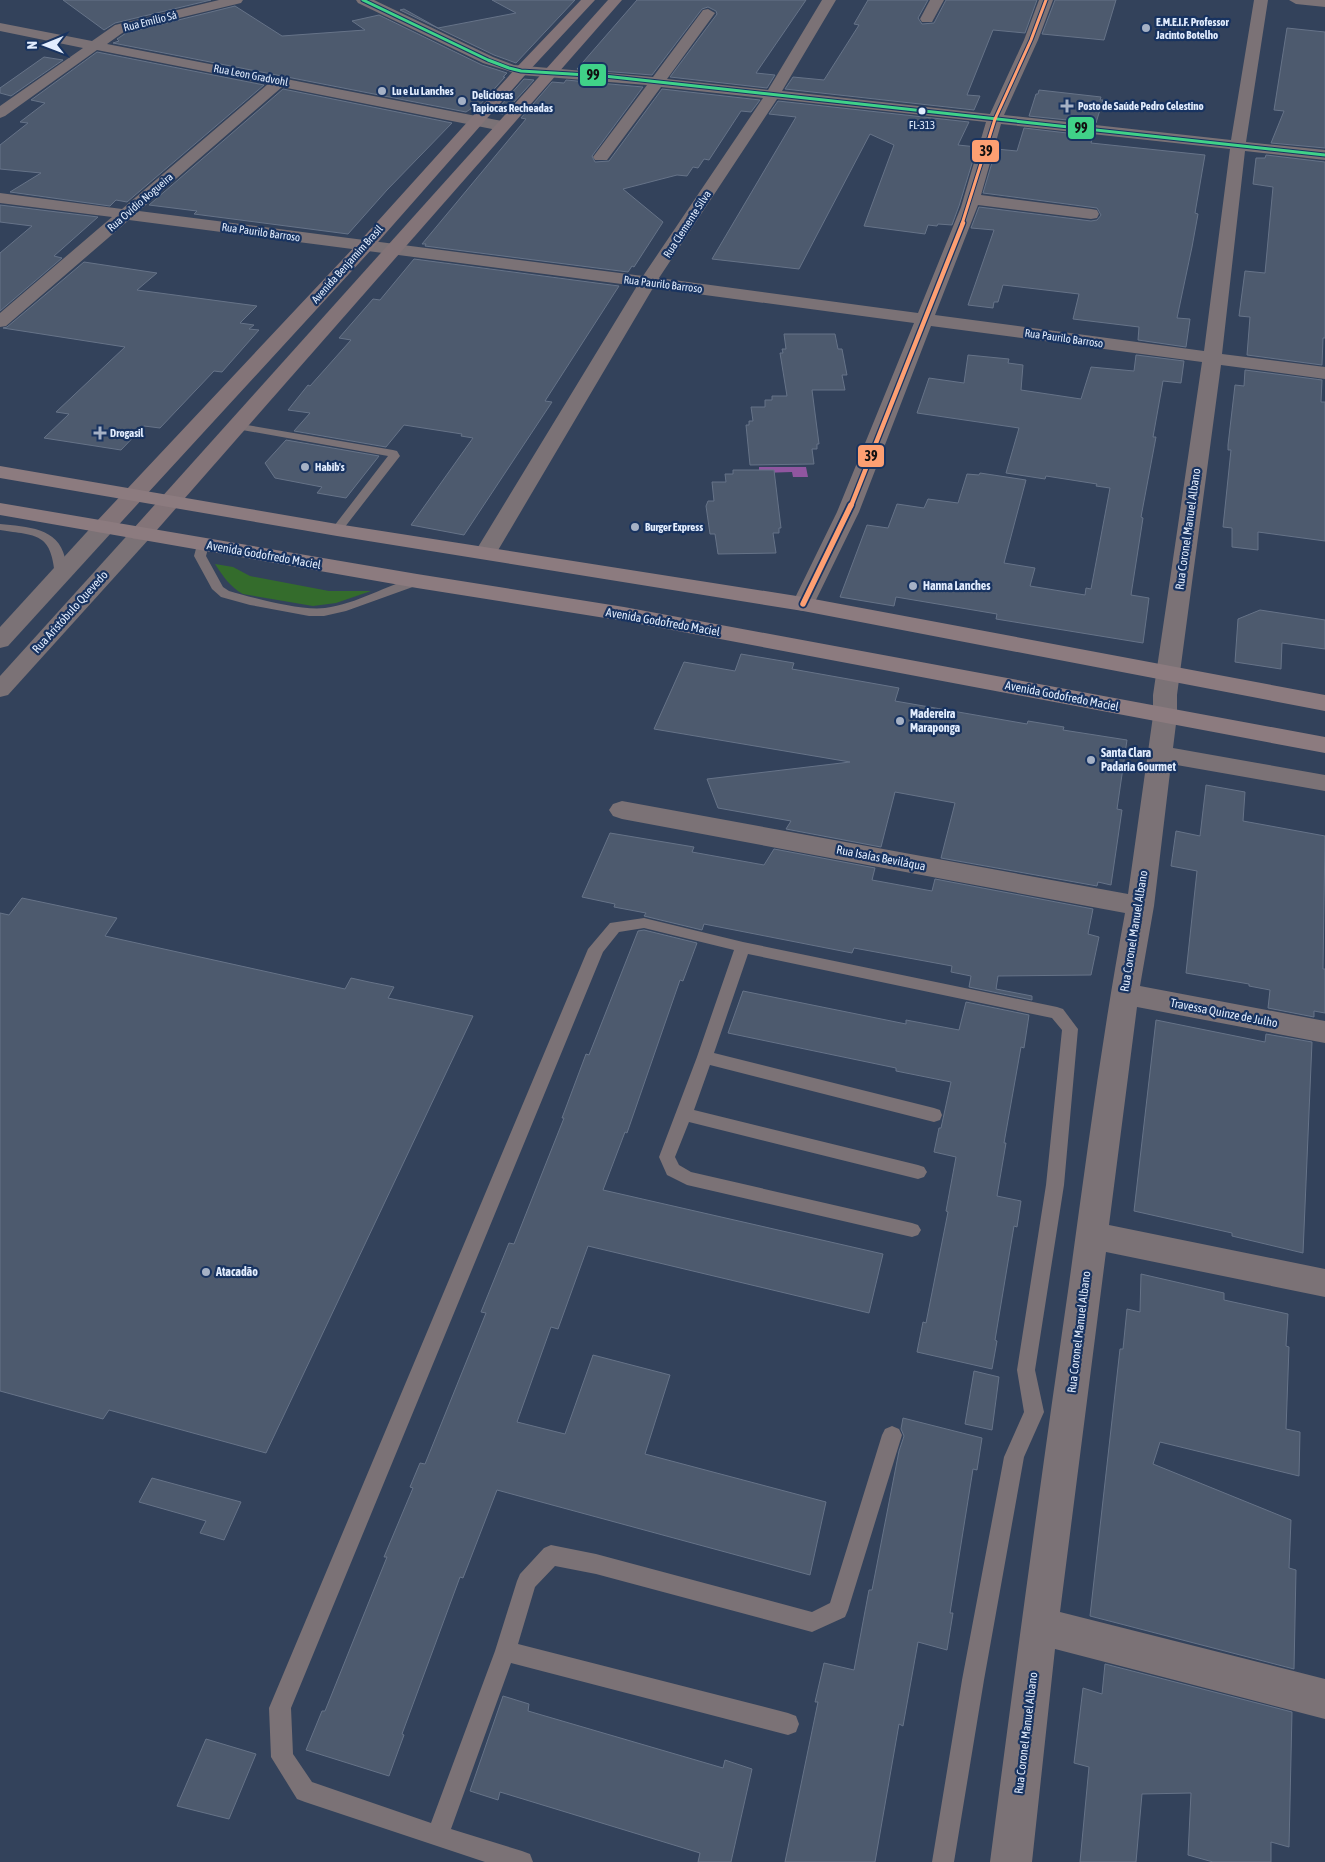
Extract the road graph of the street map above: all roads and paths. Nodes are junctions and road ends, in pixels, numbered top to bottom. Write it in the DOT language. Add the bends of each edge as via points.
graph roads {
  1 [pos="236,0"];
  2 [pos="363,0"];
  3 [pos="588,0"];
  4 [pos="615,0"];
  5 [pos="829,0"];
  6 [pos="937,0"];
  7 [pos="1046,0"];
  8 [pos="1261,0"];
  9 [pos="1296,0"];
  10 [pos="1325,3"];
  11 [pos="708,13"];
  12 [pos="927,19"];
  13 [pos="0,27"];
  14 [pos="94,45"];
  15 [pos="521,71"];
  16 [pos="552,72"];
  17 [pos="280,81"];
  18 [pos="656,82"];
  19 [pos="772,95"];
  20 [pos="0,113"];
  21 [pos="995,119"];
  22 [pos="476,121"];
  23 [pos="502,126"];
  24 [pos="1238,146"];
  25 [pos="1325,156"];
  26 [pos="601,157"];
  27 [pos="0,198"];
  28 [pos="971,199"];
  29 [pos="126,214"];
  30 [pos="1091,214"];
  31 [pos="364,246"];
  32 [pos="393,249"];
  33 [pos="648,282"];
  34 [pos="924,319"];
  35 [pos="0,322"];
  36 [pos="1212,358"];
  37 [pos="1325,373"];
  38 [pos="236,426"];
  39 [pos="0,472"];
  40 [pos="135,494"];
  41 [pos="170,500"];
  42 [pos="0,509"];
  43 [pos="0,527"];
  44 [pos="104,527"];
  45 [pos="337,530"];
  46 [pos="141,534"];
  47 [pos="203,545"];
  48 [pos="486,552"];
  49 [pos="61,575"];
  50 [pos="417,581"];
  51 [pos="803,604"];
  52 [pos="912,626"];
  53 [pos="988,639"];
  54 [pos="0,641"];
  55 [pos="896,665"];
  56 [pos="1168,674"];
  57 [pos="972,678"];
  58 [pos="0,690"];
  59 [pos="1325,702"];
  60 [pos="1165,716"];
  61 [pos="1325,745"];
  62 [pos="1160,754"];
  63 [pos="1325,783"];
  64 [pos="622,810"];
  65 [pos="1140,906"];
  66 [pos="743,947"];
  67 [pos="1124,994"];
  68 [pos="1325,1032"];
  69 [pos="705,1057"];
  70 [pos="684,1114"];
  71 [pos="934,1114"];
  72 [pos="918,1172"];
  73 [pos="912,1230"];
  74 [pos="1092,1235"];
  75 [pos="1325,1283"];
  76 [pos="1034,1412"];
  77 [pos="1067,1421"];
  78 [pos="892,1435"];
  79 [pos="1039,1626"];
  80 [pos="506,1651"];
  81 [pos="1325,1699"];
  82 [pos="788,1724"];
  83 [pos="437,1836"];
  84 [pos="522,1862"];
  85 [pos="943,1862"];
  86 [pos="1011,1862"];
  1 -- 14 [label="street, Rua Emílio Sá" via="128,25"];
  2 -- 15 [label="street" via="488,60"];
  3 -- 15 [label="main road, Avenida Benjamim Brasil"];
  4 -- 16 [label="main road, Avenida Benjamim Brasil"];
  5 -- 19 [label="street, Rua Clemente Silva"];
  6 -- 12 [label="street"];
  7 -- 21 [label="street"];
  8 -- 24 [label="street, Rua Coronel Manuel Albano"];
  9 -- 10 [label="street"];
  11 -- 18 [label="street"];
  13 -- 14 [label="street, Rua Leon Gradvohl"];
  14 -- 17 [label="street, Rua Leon Gradvohl"];
  14 -- 20 [label="street, Rua Emílio Sá"];
  15 -- 16 [label="street"];
  15 -- 22 [label="main road, Avenida Benjamim Brasil"];
  16 -- 18 [label="street"];
  16 -- 23 [label="main road, Avenida Benjamim Brasil"];
  17 -- 22 [label="street, Rua Leon Gradvohl"];
  17 -- 29 [label="street, Rua Ovídio Nogueira"];
  18 -- 19 [label="street"];
  18 -- 26 [label="street"];
  19 -- 21 [label="street"];
  19 -- 33 [label="street, Rua Clemente Silva"];
  21 -- 24 [label="street"];
  21 -- 28 [label="street"];
  22 -- 23 [label="street, Rua Leon Gradvohl"];
  22 -- 31 [label="main road, Avenida Benjamim Brasil"];
  23 -- 32 [label="main road, Avenida Benjamim Brasil"];
  24 -- 25 [label="street"];
  24 -- 36 [label="street, Rua Coronel Manuel Albano"];
  27 -- 29 [label="street, Rua Paurilo Barroso"];
  28 -- 30 [label="street" via="1036,200"];
  28 -- 34 [label="street"];
  29 -- 31 [label="street, Rua Paurilo Barroso"];
  29 -- 35 [label="street, Rua Ovídio Nogueira"];
  31 -- 32 [label="street, Rua Paurilo Barroso"];
  31 -- 40 [label="main road, Avenida Benjamim Brasil"];
  32 -- 33 [label="street, Rua Paurilo Barroso"];
  32 -- 38 [label="main road, Avenida Benjamim Brasil"];
  33 -- 34 [label="street, Rua Paurilo Barroso"];
  33 -- 48 [label="street, Rua Clemente Silva"];
  34 -- 36 [label="street, Rua Paurilo Barroso"];
  34 -- 51 [label="street" via="848,512"];
  36 -- 37 [label="street, Rua Paurilo Barroso"];
  36 -- 56 [label="street, Rua Coronel Manuel Albano"];
  38 -- 41 [label="main road, Avenida Benjamim Brasil"];
  38 -- 45 [label="lane" via="393,453 394,456"];
  39 -- 40 [label="main road"];
  40 -- 41 [label="main road"];
  40 -- 44 [label="main road, Avenida Benjamim Brasil"];
  41 -- 45 [label="main road"];
  41 -- 46 [label="main road, Avenida Benjamim Brasil"];
  42 -- 44 [label="main road, Avenida Godofredo Maciel"];
  43 -- 49 [label="lane" via="42,534 54,542 60,556"];
  44 -- 46 [label="main road, Avenida Godofredo Maciel"];
  44 -- 49 [label="street"];
  45 -- 48 [label="main road"];
  46 -- 47 [label="main road, Avenida Godofredo Maciel"];
  46 -- 58 [label="street, Rua Aristóbulo Quevedo"];
  47 -- 50 [label="main road, Avenida Godofredo Maciel"];
  47 -- 50 [label="lane" via="200,556 218,588 225,594 309,612 349,606"];
  48 -- 51 [label="main road"];
  49 -- 54 [label="street"];
  50 -- 55 [label="main road, Avenida Godofredo Maciel" via="624,614"];
  51 -- 52 [label="main road"];
  52 -- 53 [label="main road"];
  52 -- 55 [label="main road"];
  53 -- 56 [label="main road"];
  53 -- 57 [label="main road"];
  55 -- 57 [label="main road, Avenida Godofredo Maciel"];
  56 -- 59 [label="main road"];
  56 -- 60 [label="street, Rua Coronel Manuel Albano"];
  57 -- 60 [label="main road, Avenida Godofredo Maciel"];
  60 -- 61 [label="main road, Avenida Godofredo Maciel"];
  60 -- 62 [label="street, Rua Coronel Manuel Albano"];
  62 -- 63 [label="street"];
  62 -- 65 [label="street, Rua Coronel Manuel Albano"];
  64 -- 65 [label="street, Rua Isaías Beviláqua"];
  65 -- 67 [label="street, Rua Coronel Manuel Albano"];
  66 -- 69 [label="lane"];
  66 -- 76 [label="lane" via="1057,1012 1070,1029 1055,1184 1026,1370"];
  66 -- 83 [label="lane" via="644,922 614,927 596,949 280,1708 282,1757 305,1791"];
  67 -- 68 [label="street, Travessa Quinze de Julho"];
  67 -- 74 [label="street, Rua Coronel Manuel Albano"];
  69 -- 70 [label="lane"];
  69 -- 71 [label="lane"];
  70 -- 72 [label="lane"];
  70 -- 73 [label="lane" via="667,1157 673,1170 687,1178"];
  74 -- 75 [label="street"];
  74 -- 77 [label="street, Rua Coronel Manuel Albano"];
  76 -- 77 [label="lane"];
  76 -- 85 [label="lane" via="1014,1457"];
  77 -- 79 [label="street, Rua Coronel Manuel Albano"];
  78 -- 80 [label="lane" via="838,1610 812,1622 551,1555 527,1581"];
  79 -- 81 [label="street"];
  79 -- 86 [label="street, Rua Coronel Manuel Albano"];
  80 -- 82 [label="lane"];
  80 -- 83 [label="lane"];
  83 -- 84 [label="lane"];
}
